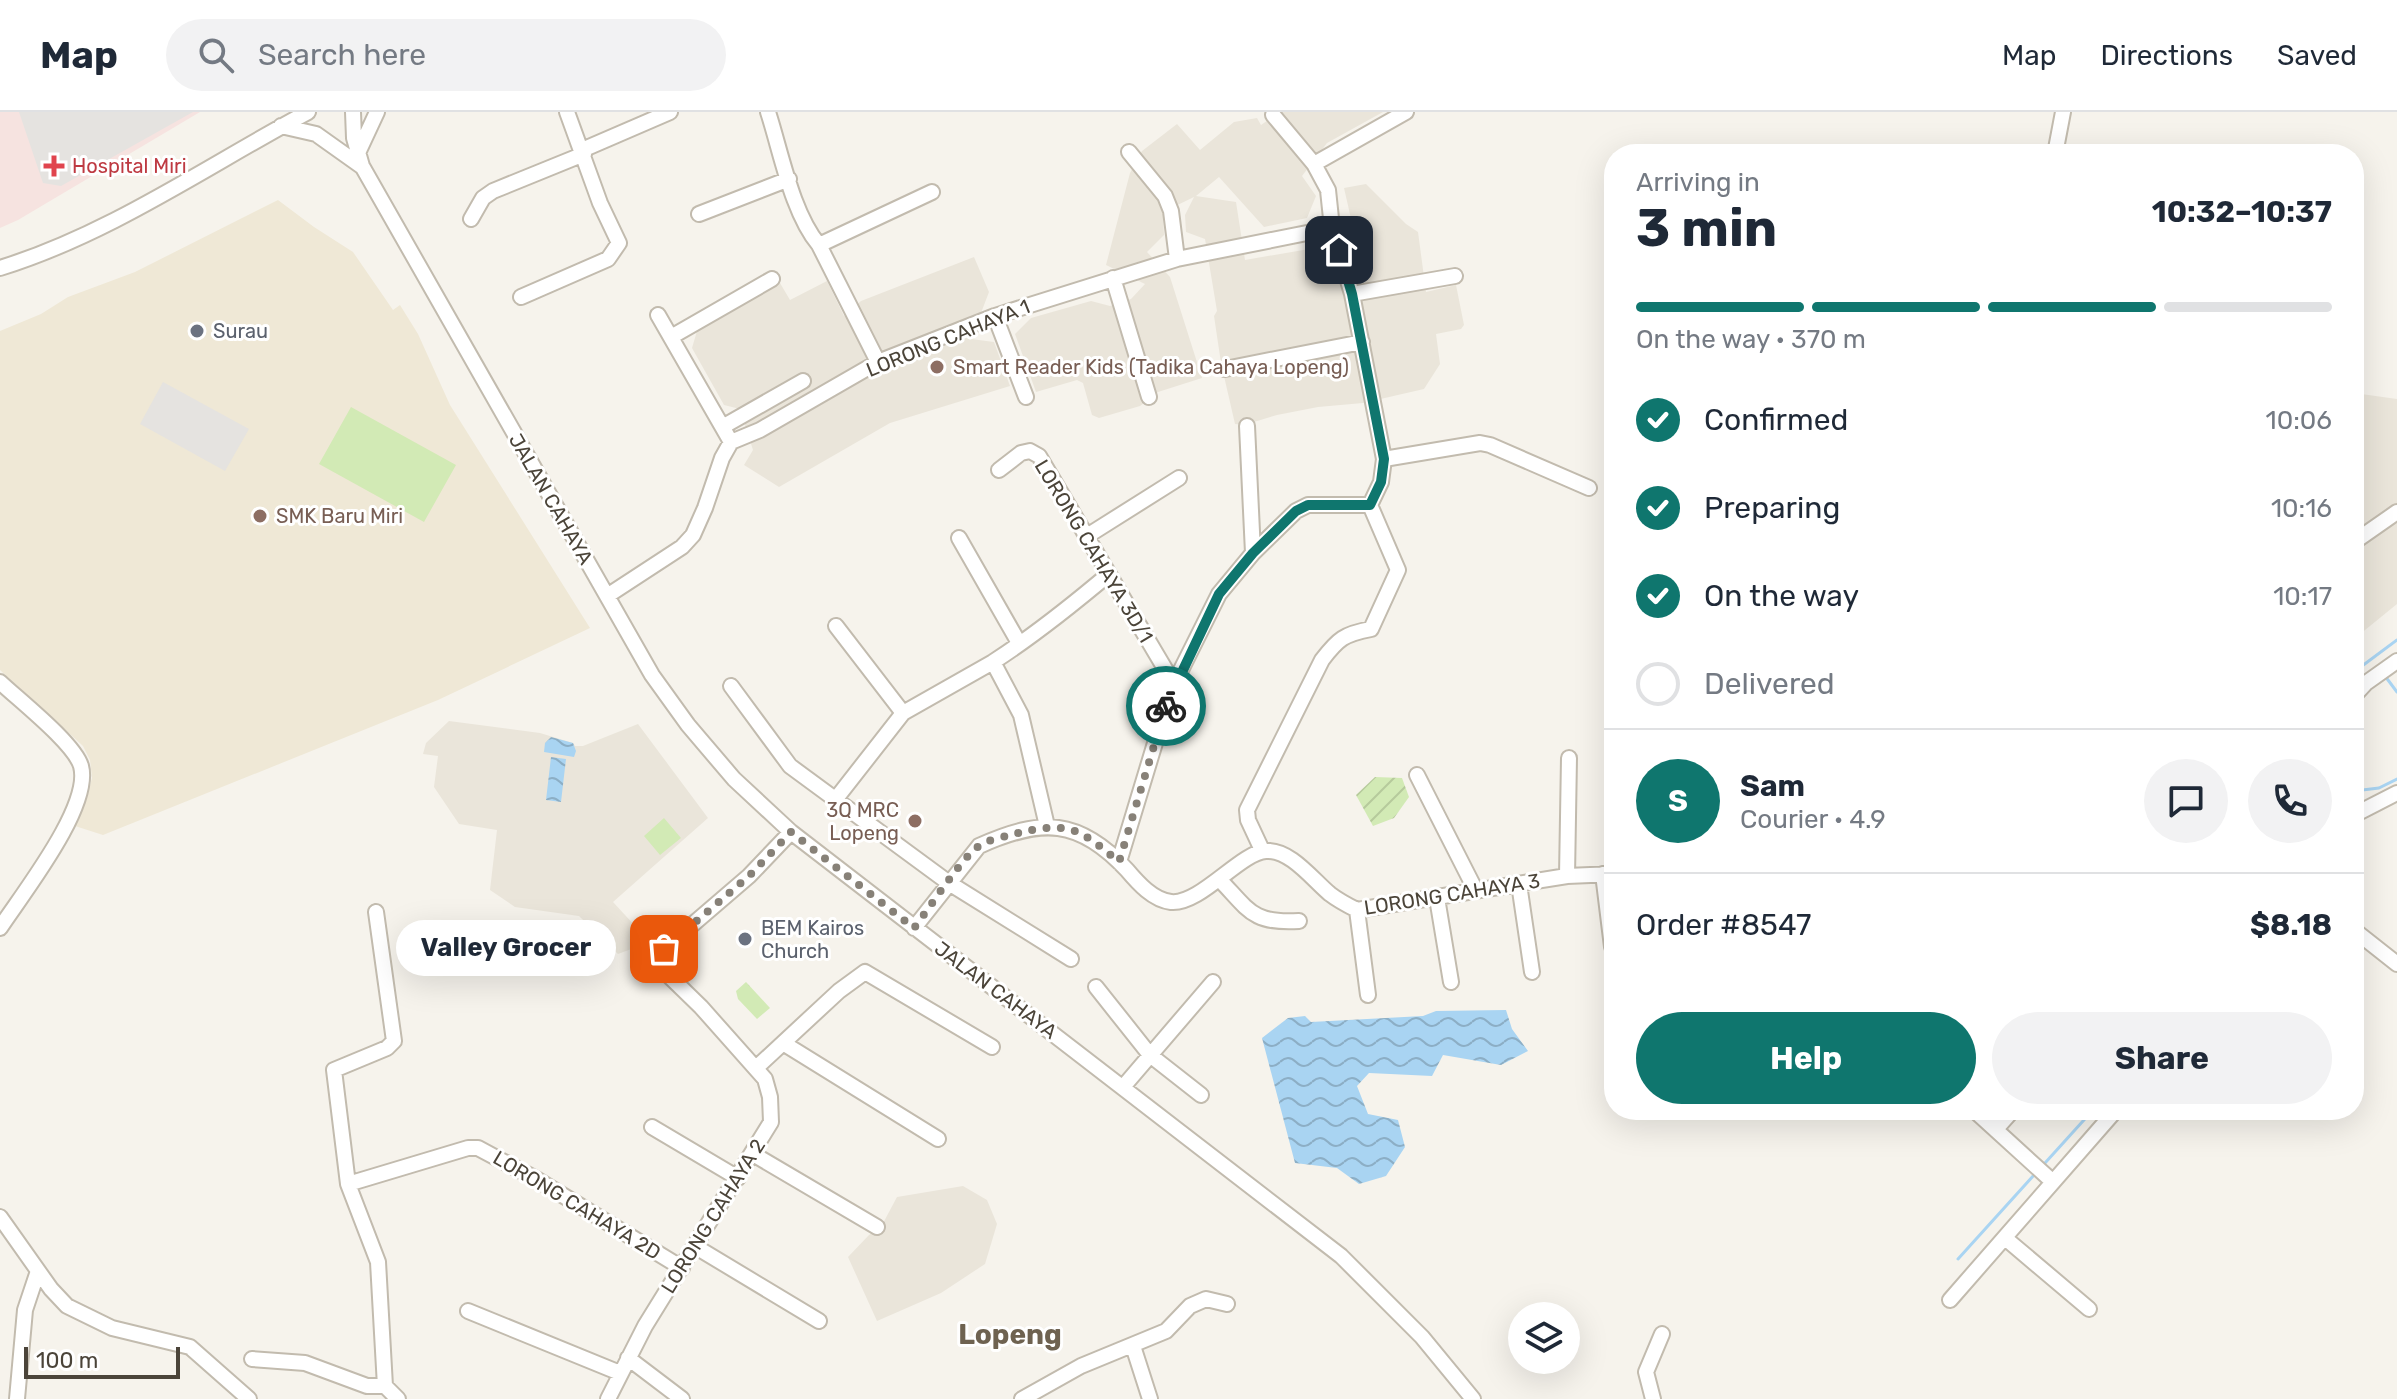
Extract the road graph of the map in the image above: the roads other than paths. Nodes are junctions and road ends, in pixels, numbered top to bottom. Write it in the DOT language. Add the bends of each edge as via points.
graph roads {
  1 [pos="308,112"];
  2 [pos="353,112"];
  3 [pos="377,112"];
  4 [pos="567,112"];
  5 [pos="670,112"];
  6 [pos="768,112"];
  7 [pos="1406,112"];
  8 [pos="2063,112"];
  9 [pos="1273,115"];
  10 [pos="290,120"];
  11 [pos="2057,144"];
  12 [pos="583,152"];
  13 [pos="1129,152"];
  14 [pos="360,161"];
  15 [pos="1314,164"];
  16 [pos="789,179"];
  17 [pos="932,192"];
  18 [pos="699,214"];
  19 [pos="471,219"];
  20 [pos="1332,228"];
  21 [pos="819,245"];
  22 [pos="1177,259"];
  23 [pos="0,268"];
  24 [pos="1455,276"];
  25 [pos="1113,278"];
  26 [pos="772,279"];
  27 [pos="1352,294"];
  28 [pos="521,297"];
  29 [pos="658,315"];
  30 [pos="995,316"];
  31 [pos="671,337"];
  32 [pos="1362,342"];
  33 [pos="878,362"];
  34 [pos="1225,369"];
  35 [pos="803,381"];
  36 [pos="1026,397"];
  37 [pos="1149,397"];
  38 [pos="724,426"];
  39 [pos="1247,426"];
  40 [pos="731,442"];
  41 [pos="1384,459"];
  42 [pos="999,470"];
  43 [pos="1179,478"];
  44 [pos="1589,488"];
  45 [pos="1370,505"];
  46 [pos="2397,512"];
  47 [pos="2364,535"];
  48 [pos="1087,536"];
  49 [pos="959,538"];
  50 [pos="1253,553"];
  51 [pos="1109,574"];
  52 [pos="607,596"];
  53 [pos="836,626"];
  54 [pos="1019,643"];
  55 [pos="2397,661"];
  56 [pos="993,662"];
  57 [pos="0,682"];
  58 [pos="1174,684"];
  59 [pos="2364,685"];
  60 [pos="731,686"];
  61 [pos="903,713"];
  62 [pos="1569,758"];
  63 [pos="1417,775"];
  64 [pos="2397,793"];
  65 [pos="835,800"];
  66 [pos="2364,809"];
  67 [pos="1047,826"];
  68 [pos="791,832"];
  69 [pos="1262,850"];
  70 [pos="1119,862"];
  71 [pos="1604,874"];
  72 [pos="1567,876"];
  73 [pos="1219,879"];
  74 [pos="949,883"];
  75 [pos="1519,884"];
  76 [pos="1476,891"];
  77 [pos="1437,898"];
  78 [pos="1357,910"];
  79 [pos="376,912"];
  80 [pos="1299,921"];
  81 [pos="0,928"];
  82 [pos="914,928"];
  83 [pos="2364,938"];
  84 [pos="1071,959"];
  85 [pos="2397,964"];
  86 [pos="1532,972"];
  87 [pos="1213,982"];
  88 [pos="1451,982"];
  89 [pos="1096,987"];
  90 [pos="1368,995"];
  91 [pos="783,1043"];
  92 [pos="992,1047"];
  93 [pos="1150,1055"];
  94 [pos="756,1068"];
  95 [pos="1123,1087"];
  96 [pos="1201,1095"];
  97 [pos="1986,1120"];
  98 [pos="2004,1120"];
  99 [pos="2107,1120"];
  100 [pos="652,1127"];
  101 [pos="1996,1129"];
  102 [pos="938,1139"];
  103 [pos="753,1154"];
  104 [pos="738,1178"];
  105 [pos="2053,1182"];
  106 [pos="348,1184"];
  107 [pos="0,1217"];
  108 [pos="877,1227"];
  109 [pos="2005,1238"];
  110 [pos="696,1247"];
  111 [pos="682,1268"];
  112 [pos="38,1271"];
  113 [pos="1950,1300"];
  114 [pos="1227,1304"];
  115 [pos="2089,1309"];
  116 [pos="468,1311"];
  117 [pos="819,1321"];
  118 [pos="1662,1334"];
  119 [pos="1133,1346"];
  120 [pos="628,1358"];
  121 [pos="252,1359"];
  122 [pos="620,1373"];
  123 [pos="385,1386"];
  124 [pos="17,1399"];
  125 [pos="249,1399"];
  126 [pos="398,1399"];
  127 [pos="608,1399"];
  128 [pos="682,1399"];
  129 [pos="1022,1399"];
  130 [pos="1150,1399"];
  131 [pos="1473,1399"];
  132 [pos="1653,1399"];
  1 -- 10 [label="street"];
  2 -- 14 [label="street, JALAN CAHAYA"];
  3 -- 14 [label="street"];
  4 -- 12 [label="street"];
  5 -- 12 [label="street"];
  6 -- 16 [label="street"];
  7 -- 15 [label="street"];
  8 -- 11 [label="street"];
  9 -- 15 [label="street"];
  10 -- 14 [label="street"];
  10 -- 23 [label="street" via="71,241"];
  12 -- 19 [label="street" via="493,191"];
  12 -- 28 [label="street" via="617,234 617,250 608,259"];
  13 -- 22 [label="street" via="1165,196"];
  14 -- 52 [label="street, JALAN CAHAYA"];
  15 -- 20 [label="street" via="1328,190"];
  16 -- 18 [label="street"];
  16 -- 21 [label="street"];
  17 -- 21 [label="street"];
  20 -- 22 [label="street, LORONG CAHAYA 1"];
  20 -- 27 [label="street"];
  21 -- 33 [label="street"];
  22 -- 25 [label="street, LORONG CAHAYA 1"];
  24 -- 27 [label="street"];
  25 -- 30 [label="street, LORONG CAHAYA 1"];
  25 -- 37 [label="street"];
  26 -- 31 [label="street"];
  27 -- 32 [label="street"];
  29 -- 31 [label="street"];
  30 -- 33 [label="street, LORONG CAHAYA 1"];
  30 -- 36 [label="street"];
  31 -- 38 [label="street"];
  32 -- 34 [label="street"];
  32 -- 41 [label="street"];
  33 -- 40 [label="street, LORONG CAHAYA 1"];
  35 -- 38 [label="street"];
  38 -- 40 [label="street"];
  39 -- 50 [label="street"];
  40 -- 52 [label="street" via="693,535"];
  41 -- 44 [label="street" via="1480,443"];
  41 -- 45 [label="street"];
  42 -- 48 [label="street, LORONG CAHAYA 3D/1" via="1021,453 1039,456"];
  43 -- 48 [label="street"];
  45 -- 50 [label="street" via="1308,505"];
  45 -- 69 [label="street" via="1396,563 1396,578 1371,629 1335,642 1322,660 1247,810"];
  46 -- 47 [label="street"];
  48 -- 51 [label="street, LORONG CAHAYA 3D/1"];
  49 -- 54 [label="street"];
  50 -- 58 [label="street" via="1219,594"];
  51 -- 54 [label="street"];
  51 -- 58 [label="street, LORONG CAHAYA 3D/1"];
  52 -- 68 [label="street, JALAN CAHAYA" via="688,725 734,779"];
  53 -- 61 [label="street"];
  54 -- 56 [label="street"];
  55 -- 59 [label="street"];
  56 -- 61 [label="street"];
  56 -- 67 [label="street" via="1021,715"];
  57 -- 81 [label="street" via="65,741 81,765 70,821"];
  58 -- 70 [label="street"];
  60 -- 65 [label="street" via="790,766"];
  61 -- 65 [label="street"];
  62 -- 72 [label="street"];
  63 -- 76 [label="street"];
  64 -- 66 [label="street"];
  65 -- 74 [label="street"];
  67 -- 70 [label="street" via="1081,832"];
  67 -- 74 [label="street" via="979,846"];
  68 -- 82 [label="street, JALAN CAHAYA"];
  68 -- 94 [label="street, LORONG CAHAYA 2" via="664,949 659,960"];
  69 -- 73 [label="street"];
  69 -- 78 [label="street, LORONG CAHAYA 3" via="1286,856 1328,893"];
  70 -- 73 [label="street" via="1139,885 1171,902 1187,900"];
  71 -- 72 [label="street, LORONG CAHAYA 3"];
  72 -- 75 [label="street, LORONG CAHAYA 3"];
  73 -- 80 [label="street" via="1255,916 1274,923"];
  74 -- 82 [label="street"];
  74 -- 84 [label="street"];
  75 -- 76 [label="street, LORONG CAHAYA 3"];
  75 -- 86 [label="street"];
  76 -- 77 [label="street, LORONG CAHAYA 3"];
  77 -- 78 [label="street, LORONG CAHAYA 3"];
  77 -- 88 [label="street"];
  78 -- 90 [label="street"];
  79 -- 106 [label="street" via="394,1041 334,1070"];
  82 -- 95 [label="street, JALAN CAHAYA"];
  83 -- 85 [label="street"];
  87 -- 93 [label="street"];
  89 -- 93 [label="street"];
  91 -- 92 [label="street" via="865,972"];
  91 -- 94 [label="street"];
  91 -- 102 [label="street"];
  93 -- 95 [label="street"];
  93 -- 96 [label="street"];
  94 -- 103 [label="street, LORONG CAHAYA 2" via="765,1079 771,1122"];
  95 -- 131 [label="street, JALAN CAHAYA" via="1341,1256 1422,1337"];
  97 -- 101 [label="street"];
  98 -- 101 [label="street"];
  99 -- 105 [label="street"];
  100 -- 104 [label="street"];
  101 -- 105 [label="street"];
  103 -- 104 [label="street, LORONG CAHAYA 2"];
  103 -- 108 [label="street"];
  104 -- 110 [label="street, LORONG CAHAYA 2"];
  105 -- 109 [label="street"];
  106 -- 111 [label="street, LORONG CAHAYA 2D" via="478,1148"];
  106 -- 123 [label="street" via="378,1262"];
  107 -- 112 [label="street"];
  109 -- 113 [label="street"];
  109 -- 115 [label="street"];
  110 -- 111 [label="street, LORONG CAHAYA 2"];
  110 -- 117 [label="street"];
  111 -- 120 [label="street, LORONG CAHAYA 2"];
  112 -- 124 [label="street" via="25,1310"];
  112 -- 125 [label="street" via="67,1306 112,1328 190,1347"];
  114 -- 119 [label="street" via="1206,1299 1190,1306 1166,1331"];
  116 -- 122 [label="street"];
  118 -- 132 [label="street" via="1646,1372"];
  119 -- 129 [label="street" via="1081,1366"];
  119 -- 130 [label="street"];
  120 -- 122 [label="street, LORONG CAHAYA 2"];
  120 -- 128 [label="street"];
  121 -- 123 [label="street" via="305,1363 367,1386"];
  122 -- 127 [label="street, LORONG CAHAYA 2"];
  123 -- 126 [label="street"];
}
